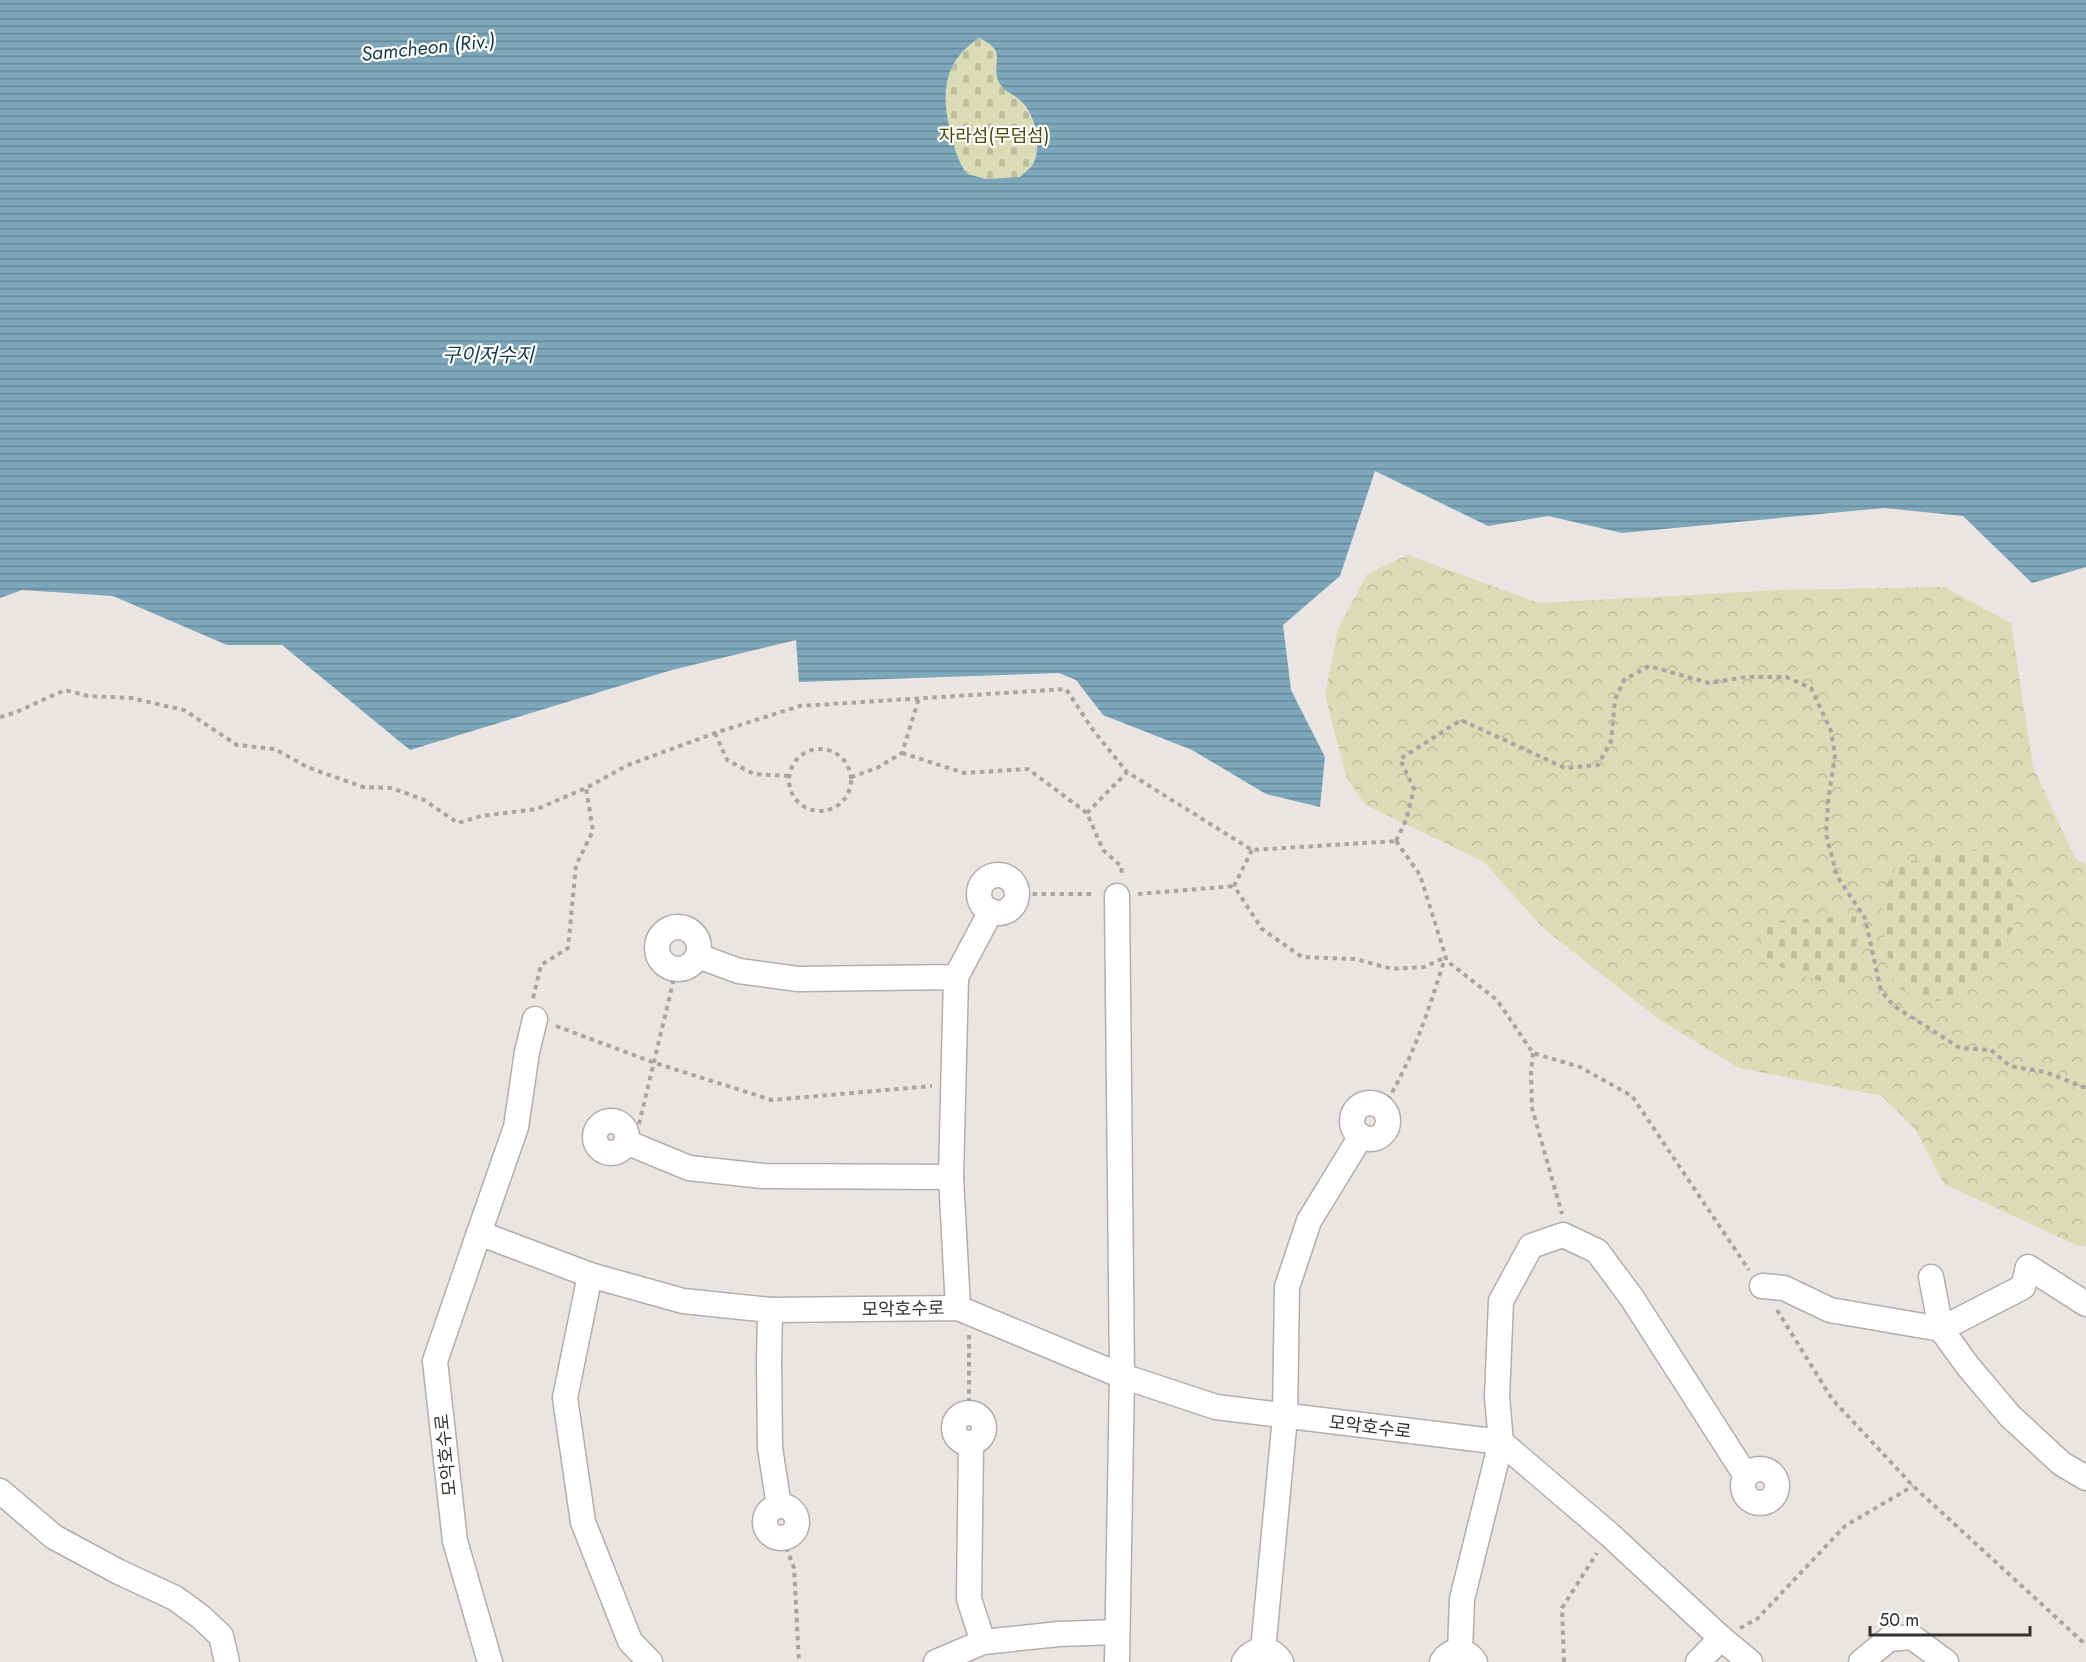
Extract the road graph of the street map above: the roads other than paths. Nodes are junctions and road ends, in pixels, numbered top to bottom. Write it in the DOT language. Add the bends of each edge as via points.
graph roads {
  1 [pos="1117,897"];
  2 [pos="991,911"];
  3 [pos="698,956"];
  4 [pos="956,977"];
  5 [pos="535,1019"];
  6 [pos="1383,1108"];
  7 [pos="629,1144"];
  8 [pos="951,1178"];
  9 [pos="479,1233"];
  10 [pos="590,1275"];
  11 [pos="1931,1277"];
  12 [pos="1762,1286"];
  13 [pos="2086,1304"];
  14 [pos="770,1310"];
  15 [pos="967,1312"];
  16 [pos="1941,1329"];
  17 [pos="1122,1376"];
  18 [pos="969,1413"];
  19 [pos="1285,1417"];
  20 [pos="1501,1442"];
  21 [pos="1746,1476"];
  22 [pos="2086,1478"];
  23 [pos="0,1491"];
  24 [pos="783,1539"];
  25 [pos="1117,1632"];
  26 [pos="1721,1638"];
  27 [pos="983,1642"];
  28 [pos="1263,1658"];
  29 [pos="1459,1658"];
  30 [pos="227,1662"];
  31 [pos="490,1662"];
  32 [pos="650,1662"];
  33 [pos="936,1662"];
  34 [pos="1116,1662"];
  35 [pos="1698,1662"];
  36 [pos="1750,1662"];
  37 [pos="1861,1662"];
  38 [pos="1946,1662"];
  1 -- 17 [label="street"];
  2 -- 2 [label="street" via="979,898 981,885 989,877 1001,875 1012,881 1016,899 1009,909"];
  2 -- 4 [label="street"];
  3 -- 3 [label="street" via="698,943 691,931 678,927 659,937 656,951 663,964 676,970 689,967"];
  3 -- 4 [label="street" via="740,971 798,979"];
  4 -- 8 [label="street"];
  5 -- 9 [label="street" via="526,1052 516,1126"];
  6 -- 19 [label="street" via="1373,1103 1357,1108 1352,1119 1361,1136 1309,1221 1287,1287"];
  7 -- 8 [label="street" via="689,1168 763,1176"];
  8 -- 15 [label="street"];
  9 -- 10 [label="street, 모악호수로"];
  9 -- 31 [label="street, 모악호수로" via="435,1361 455,1541"];
  10 -- 14 [label="street, 모악호수로" via="683,1301"];
  10 -- 32 [label="street" via="565,1398 581,1511 630,1641"];
  11 -- 16 [label="street"];
  12 -- 16 [label="street" via="1784,1288 1830,1310"];
  13 -- 16 [label="street" via="2028,1267 2023,1287"];
  14 -- 15 [label="street, 모악호수로"];
  14 -- 24 [label="street" via="770,1448 778,1506 766,1516 766,1527 772,1536"];
  15 -- 17 [label="street, 모악호수로"];
  16 -- 22 [label="street" via="2010,1416 2062,1464"];
  17 -- 19 [label="street, 모악호수로" via="1216,1407"];
  17 -- 25 [label="street"];
  18 -- 27 [label="street" via="960,1415 954,1429 961,1441 971,1443 969,1599"];
  19 -- 20 [label="street, 모악호수로"];
  19 -- 28 [label="street"];
  20 -- 21 [label="street" via="1497,1397 1501,1301 1531,1246 1563,1235 1597,1251 1632,1298"];
  20 -- 26 [label="street" via="1610,1535"];
  20 -- 29 [label="street" via="1462,1599"];
  23 -- 30 [label="street" via="54,1537 175,1598 201,1617 221,1636"];
  25 -- 27 [label="street"];
  25 -- 34 [label="street"];
  26 -- 35 [label="street"];
  26 -- 36 [label="street"];
  27 -- 33 [label="street"];
  37 -- 38 [label="street" via="1889,1639 1912,1637"];
}
